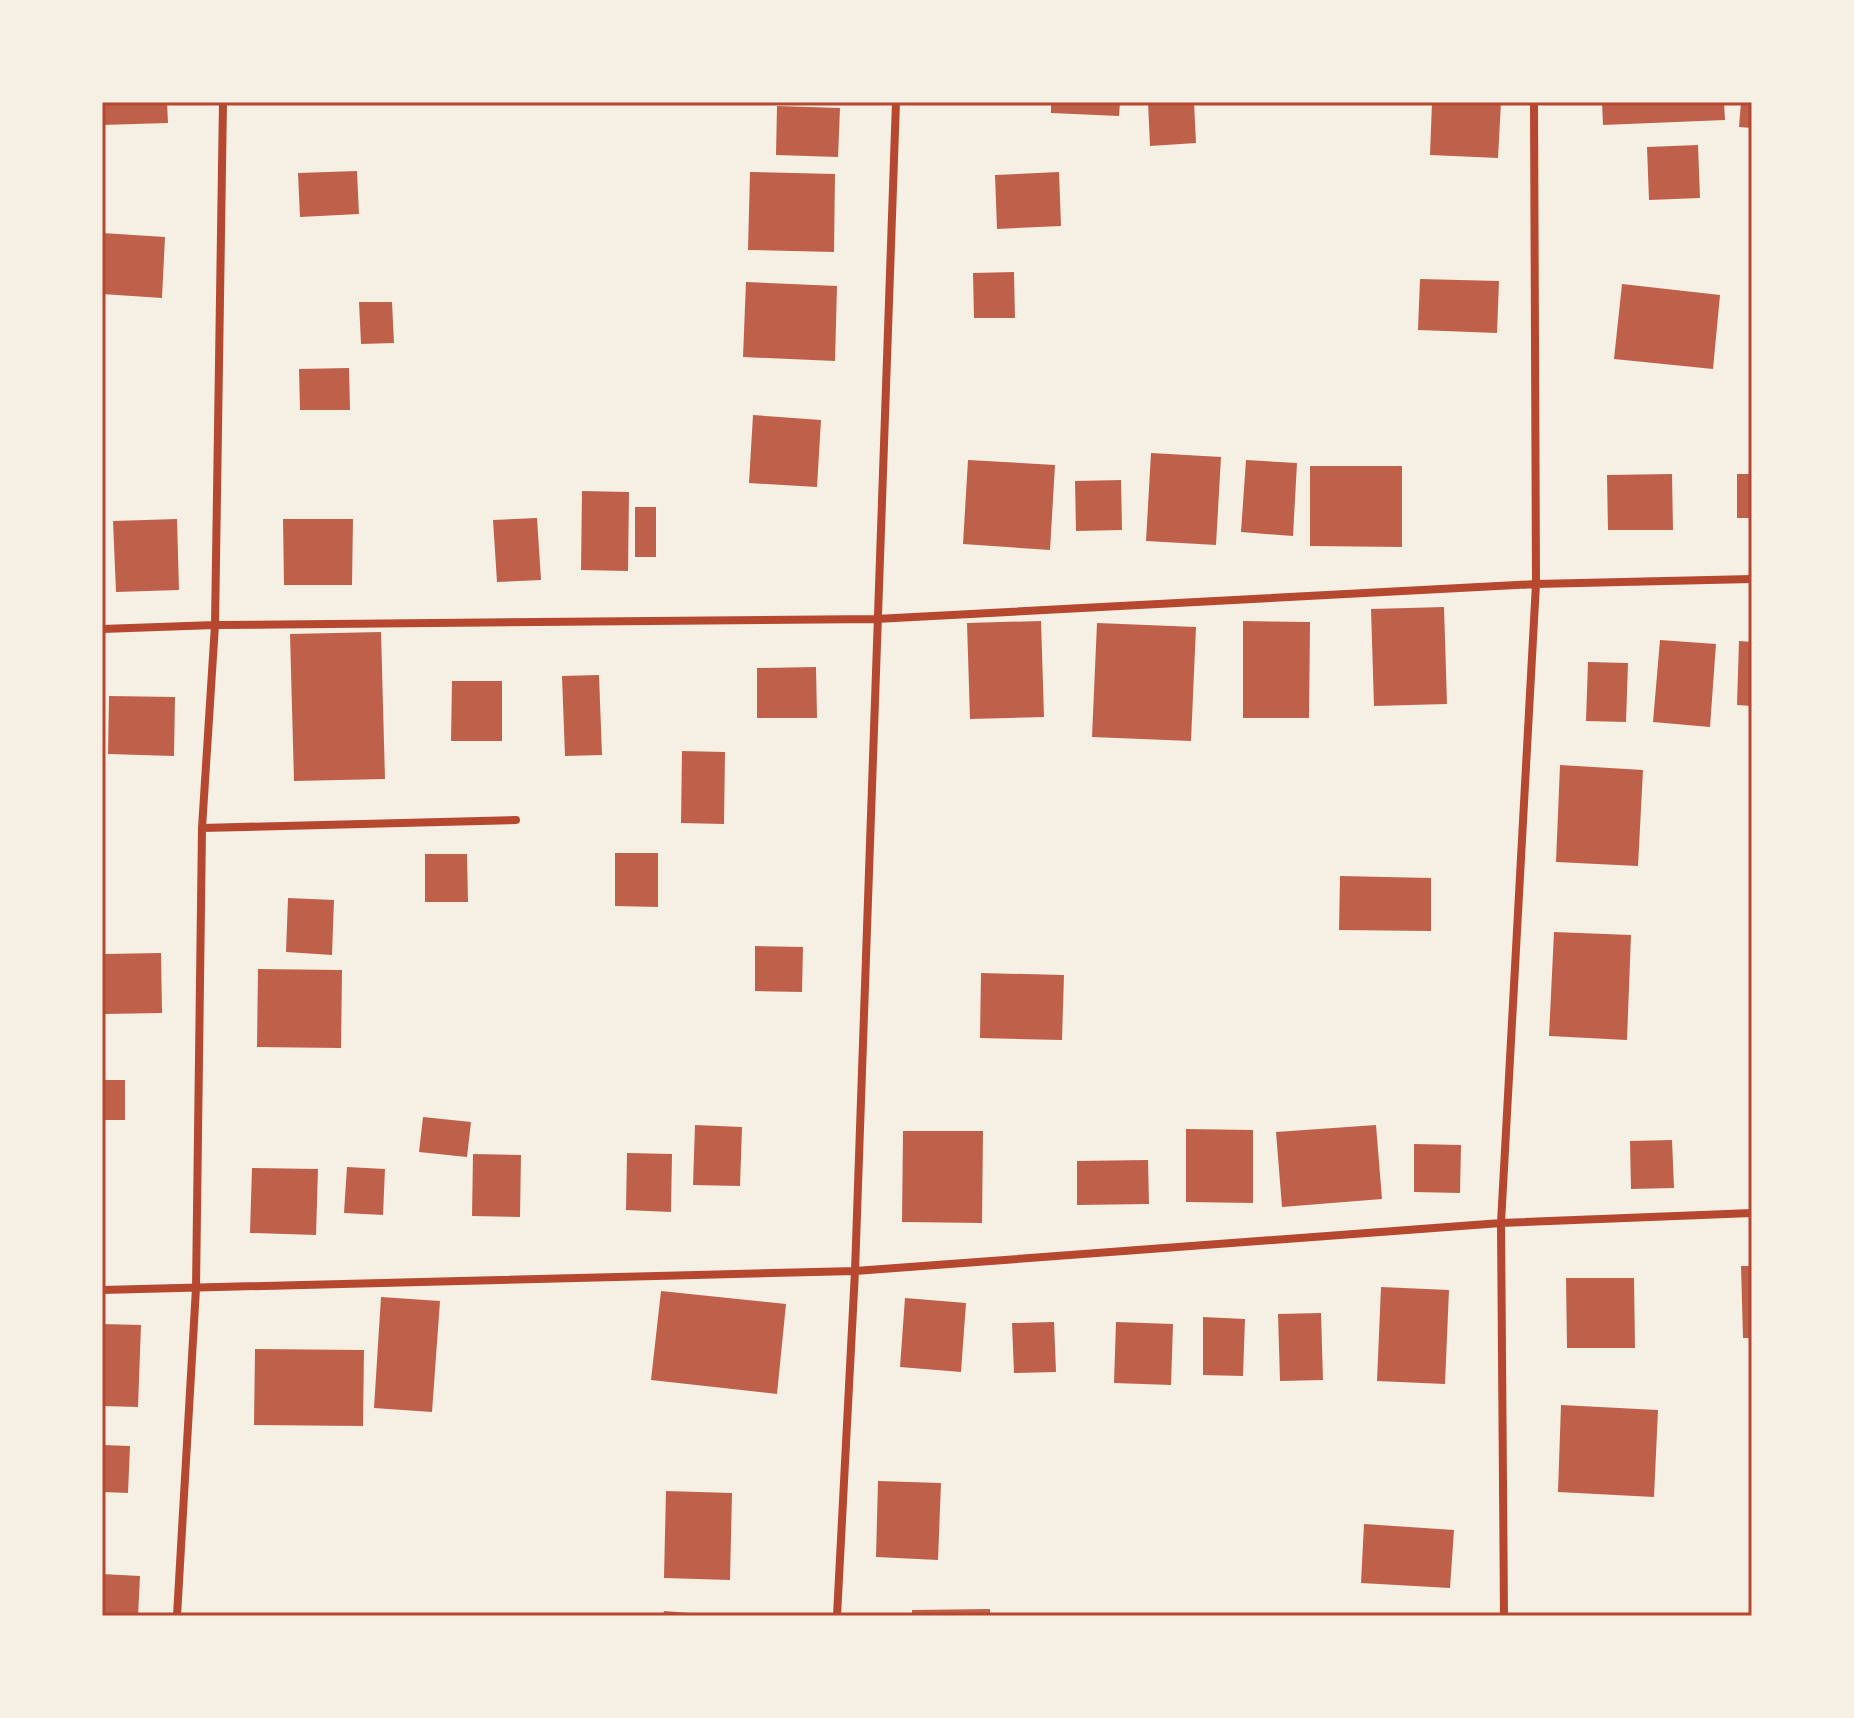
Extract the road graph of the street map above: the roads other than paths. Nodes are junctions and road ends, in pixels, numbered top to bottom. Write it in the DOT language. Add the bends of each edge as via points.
graph roads {
  1 [pos="223,102"];
  2 [pos="896,102"];
  3 [pos="1534,102"];
  4 [pos="1752,579"];
  5 [pos="1536,584"];
  6 [pos="876,619"];
  7 [pos="215,625"];
  8 [pos="102,629"];
  9 [pos="516,820"];
  10 [pos="202,828"];
  11 [pos="1752,1213"];
  12 [pos="1501,1223"];
  13 [pos="855,1271"];
  14 [pos="196,1288"];
  15 [pos="102,1290"];
  16 [pos="177,1616"];
  17 [pos="837,1616"];
  18 [pos="1504,1616"];
  1 -- 7 [label="street"];
  2 -- 6 [label="street"];
  3 -- 5 [label="street"];
  4 -- 5 [label="street"];
  5 -- 6 [label="street"];
  5 -- 12 [label="street"];
  6 -- 7 [label="street"];
  6 -- 13 [label="street"];
  7 -- 8 [label="street"];
  7 -- 10 [label="street"];
  9 -- 10 [label="street"];
  10 -- 14 [label="street"];
  11 -- 12 [label="street"];
  12 -- 13 [label="street"];
  12 -- 18 [label="street"];
  13 -- 14 [label="street"];
  13 -- 17 [label="street"];
  14 -- 15 [label="street"];
  14 -- 16 [label="street"];
}
